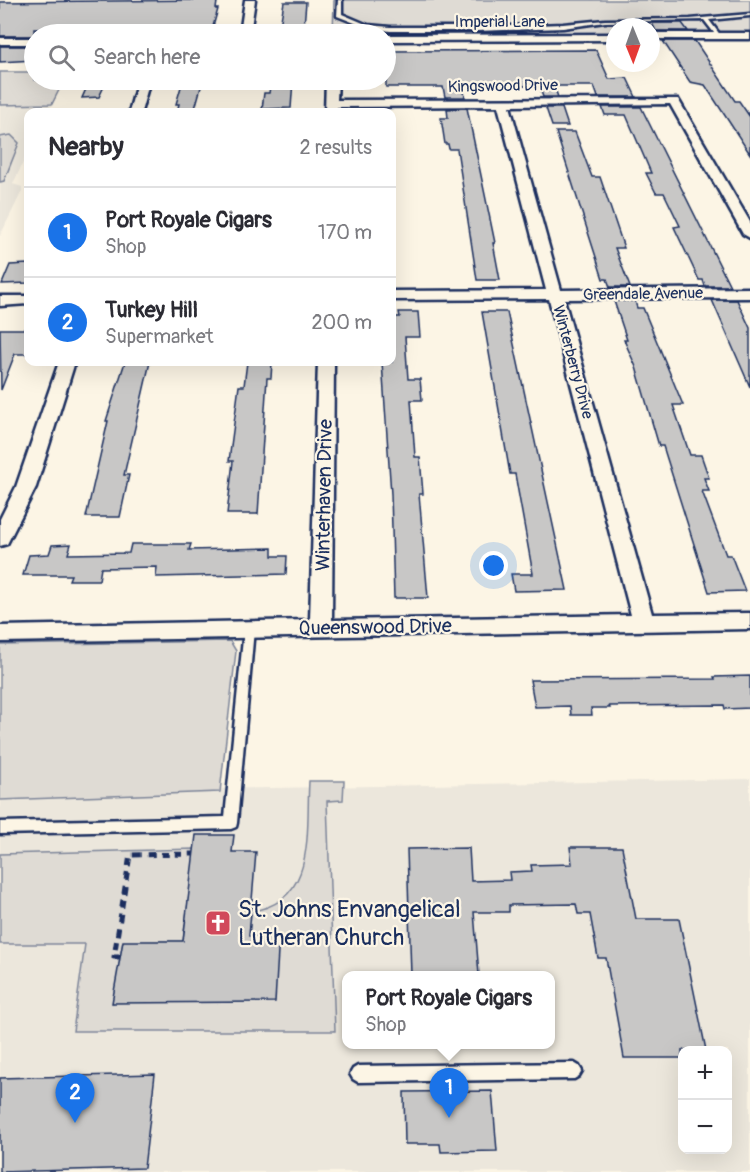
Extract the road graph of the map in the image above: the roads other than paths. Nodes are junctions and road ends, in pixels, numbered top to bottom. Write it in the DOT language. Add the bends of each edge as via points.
graph roads {
  1 [pos="250,0"];
  2 [pos="340,0"];
  3 [pos="750,15"];
  4 [pos="705,18"];
  5 [pos="246,24"];
  6 [pos="367,24"];
  7 [pos="396,29"];
  8 [pos="660,36"];
  9 [pos="718,36"];
  10 [pos="750,36"];
  11 [pos="606,37"];
  12 [pos="396,38"];
  13 [pos="0,41"];
  14 [pos="24,41"];
  15 [pos="141,90"];
  16 [pos="332,90"];
  17 [pos="503,102"];
  18 [pos="136,108"];
  19 [pos="331,108"];
  20 [pos="750,234"];
  21 [pos="750,292"];
  22 [pos="555,295"];
  23 [pos="396,296"];
  24 [pos="24,300"];
  25 [pos="0,301"];
  26 [pos="66,366"];
  27 [pos="326,366"];
  28 [pos="0,538"];
  29 [pos="750,621"];
  30 [pos="644,623"];
  31 [pos="321,628"];
  32 [pos="249,629"];
  33 [pos="0,634"];
  34 [pos="0,828"];
  35 [pos="574,1071"];
  36 [pos="358,1074"];
  1 -- 5 [label="street"];
  2 -- 6 [label="lane" via="339,15"];
  3 -- 4 [label="lane"];
  4 -- 7 [label="lane" via="521,28"];
  4 -- 9 [label="lane"];
  8 -- 9 [label="street"];
  9 -- 10 [label="street"];
  11 -- 12 [label="street, Imperial Lane"];
  13 -- 14 [label="street"];
  15 -- 18 [label="street"];
  16 -- 19 [label="street"];
  17 -- 19 [label="street, Kingswood Drive"];
  17 -- 20 [label="street, Kingswood Drive" via="674,101"];
  17 -- 22 [label="street, Winterberry Drive"];
  21 -- 22 [label="street, Greendale Avenue"];
  22 -- 23 [label="street, Greendale Avenue"];
  22 -- 30 [label="street, Winterberry Drive"];
  24 -- 25 [label="street"];
  26 -- 28 [label="street" via="26,487"];
  27 -- 31 [label="street, Winterhaven Drive"];
  29 -- 30 [label="street, Queenswood Drive"];
  30 -- 31 [label="street, Queenswood Drive"];
  31 -- 32 [label="street, Queenswood Drive"];
  32 -- 33 [label="street, Queenswood Drive"];
  32 -- 34 [label="lane" via="231,823"];
  35 -- 36 [label="lane"];
}
